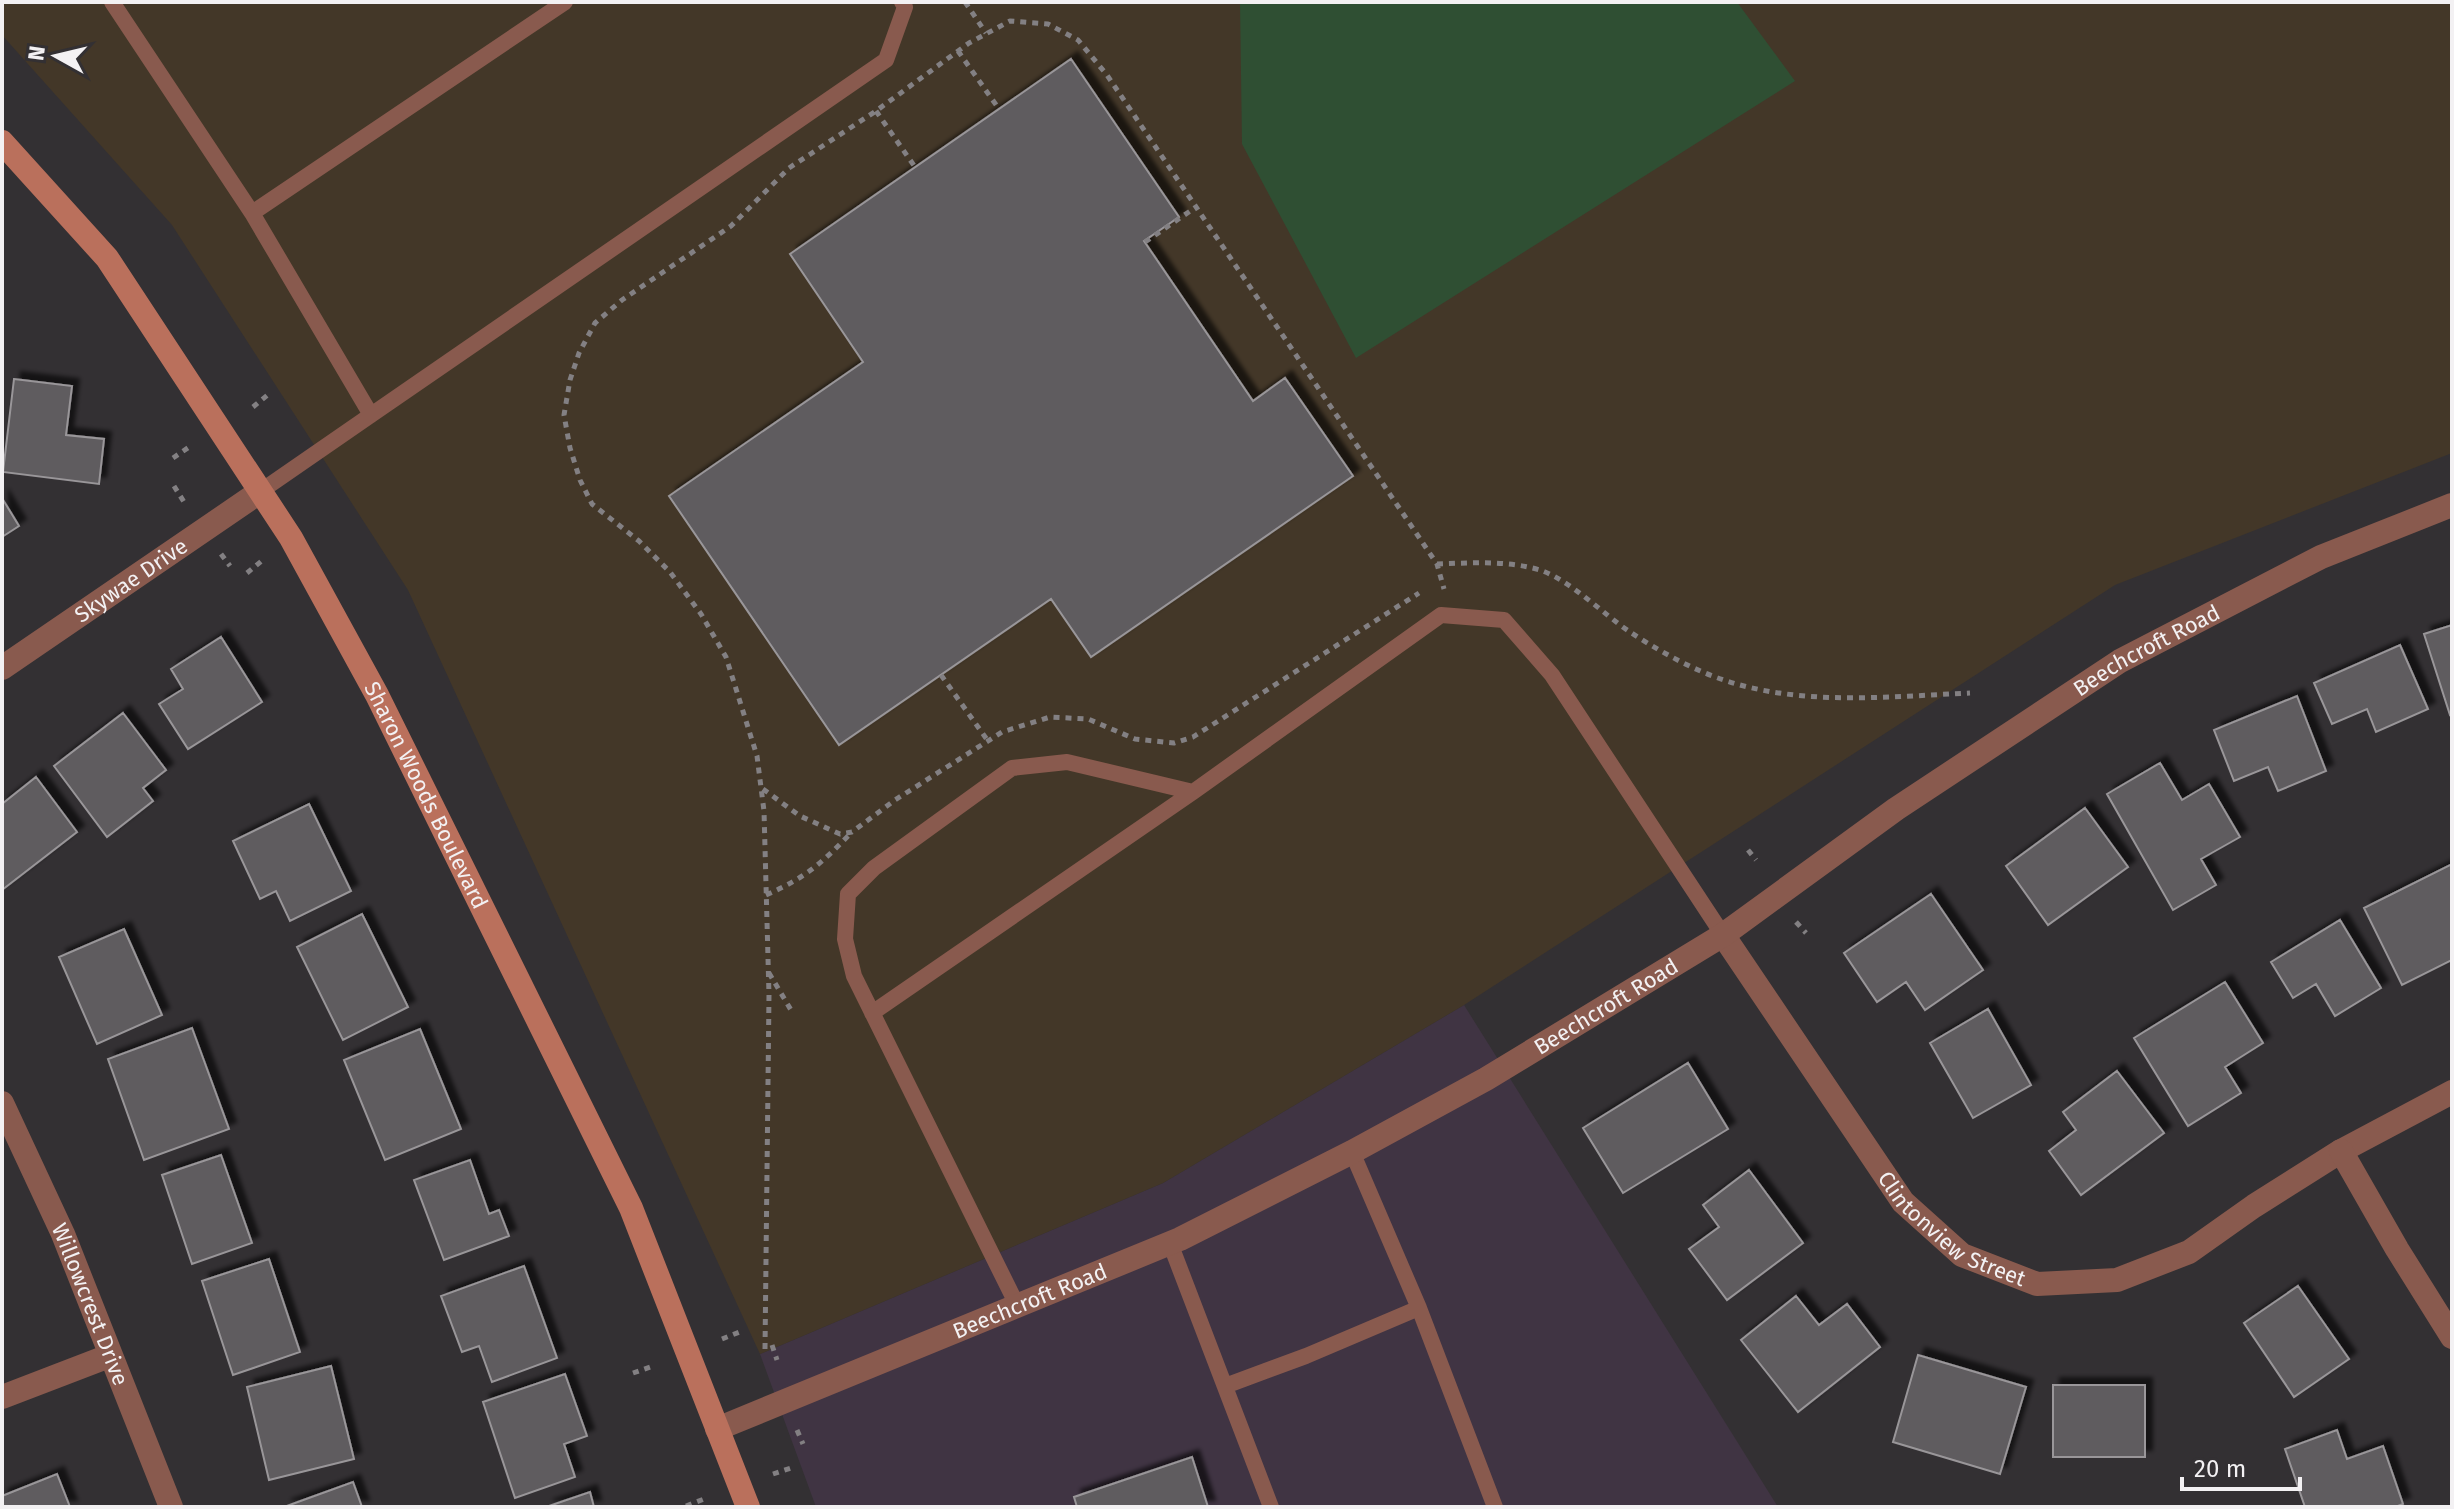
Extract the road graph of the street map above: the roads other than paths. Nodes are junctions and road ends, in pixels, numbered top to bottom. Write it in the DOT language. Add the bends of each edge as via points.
graph roads {
  1 [pos="112,2"];
  2 [pos="565,2"];
  3 [pos="902,2"];
  4 [pos="2,142"];
  5 [pos="252,213"];
  6 [pos="371,415"];
  7 [pos="261,491"];
  8 [pos="2452,505"];
  9 [pos="2,668"];
  10 [pos="1193,792"];
  11 [pos="1723,935"];
  12 [pos="872,1013"];
  13 [pos="2452,1092"];
  14 [pos="2,1103"];
  15 [pos="2341,1151"];
  16 [pos="1352,1152"];
  17 [pos="1170,1243"];
  18 [pos="1018,1307"];
  19 [pos="1419,1308"];
  20 [pos="2452,1337"];
  21 [pos="109,1356"];
  22 [pos="1225,1386"];
  23 [pos="2,1397"];
  24 [pos="717,1429"];
  25 [pos="171,1507"];
  26 [pos="748,1507"];
  27 [pos="1271,1507"];
  28 [pos="1495,1507"];
  1 -- 5 [label="lane"];
  2 -- 5 [label="lane"];
  3 -- 6 [label="lane" via="905,7 886,60"];
  4 -- 7 [label="street, Sharon Woods Boulevard" via="107,258"];
  5 -- 6 [label="lane"];
  6 -- 7 [label="lane"];
  7 -- 9 [label="street, Skywae Drive"];
  7 -- 24 [label="street, Sharon Woods Boulevard" via="377,695 631,1208"];
  8 -- 11 [label="street, Beechcroft Road" via="2321,557 2120,661 1896,809"];
  10 -- 11 [label="lane" via="1441,615 1504,620 1552,675"];
  10 -- 12 [label="lane"];
  10 -- 12 [label="lane" via="1067,762 1012,768 874,868 848,894 845,939 854,976"];
  11 -- 15 [label="street, Clintonview Street" via="1903,1202 1962,1255 2037,1284 2117,1280 2189,1252"];
  11 -- 16 [label="street, Beechcroft Road" via="1486,1079"];
  12 -- 18 [label="lane"];
  13 -- 15 [label="street, Clintonview Street"];
  14 -- 21 [label="street, Willowcrest Drive" via="63,1234"];
  15 -- 20 [label="street"];
  16 -- 17 [label="street, Beechcroft Road"];
  16 -- 19 [label="lane"];
  17 -- 18 [label="street, Beechcroft Road"];
  17 -- 22 [label="lane"];
  18 -- 24 [label="street, Beechcroft Road"];
  19 -- 22 [label="lane"];
  19 -- 28 [label="lane"];
  21 -- 23 [label="street"];
  21 -- 25 [label="street, Willowcrest Drive"];
  22 -- 27 [label="lane"];
  24 -- 26 [label="street, Sharon Woods Boulevard"];
}
